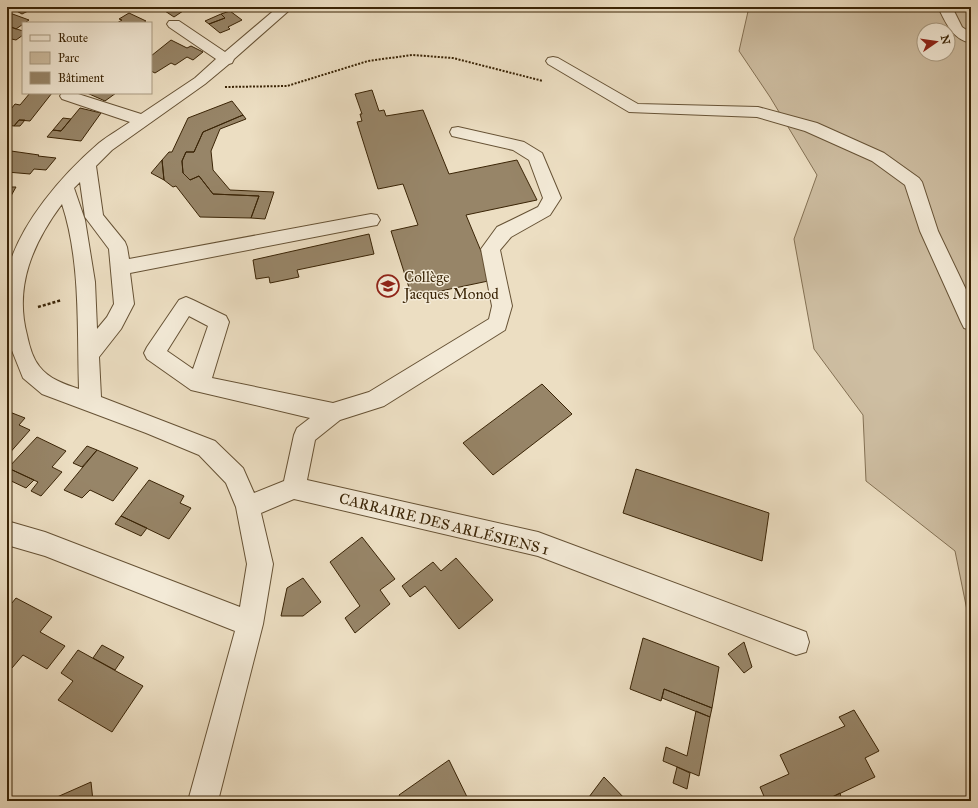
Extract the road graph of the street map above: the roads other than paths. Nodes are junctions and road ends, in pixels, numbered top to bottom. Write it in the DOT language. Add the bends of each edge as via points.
graph roads {
  1 [pos="286,7"];
  2 [pos="945,7"];
  3 [pos="174,24"];
  4 [pos="971,39"];
  5 [pos="227,60"];
  6 [pos="552,61"];
  7 [pos="68,96"];
  8 [pos="144,121"];
  9 [pos="458,132"];
  10 [pos="87,166"];
  11 [pos="65,187"];
  12 [pos="371,220"];
  13 [pos="120,268"];
  14 [pos="971,322"];
  15 [pos="88,355"];
  16 [pos="199,384"];
  17 [pos="90,403"];
  18 [pos="333,413"];
  19 [pos="294,488"];
  20 [pos="248,507"];
  21 [pos="7,533"];
  22 [pos="250,624"];
  23 [pos="796,642"];
  24 [pos="203,801"];
  1 -- 5 [label="street"];
  2 -- 4 [label="street" via="956,29"];
  3 -- 5 [label="street"];
  5 -- 8 [label="street"];
  6 -- 14 [label="street" via="635,109 758,112 811,127 878,157 914,182 929,231"];
  7 -- 8 [label="street"];
  8 -- 10 [label="street" via="106,146"];
  9 -- 18 [label="street" via="518,146 536,157 552,198 544,211 504,232 490,250 502,306 498,324 376,399"];
  10 -- 11 [label="street"];
  10 -- 13 [label="street" via="94,217 118,247"];
  11 -- 15 [label="street" via="76,220 85,282"];
  11 -- 17 [label="street" via="45,214 19,263 12,303 14,326 31,372 50,388"];
  12 -- 13 [label="street"];
  13 -- 15 [label="street" via="124,304 114,323"];
  15 -- 17 [label="street"];
  16 -- 18 [label="street"];
  17 -- 20 [label="street" via="207,448 235,476"];
  18 -- 19 [label="street" via="305,435"];
  19 -- 20 [label="street"];
  19 -- 23 [label="street, CARRAIRE DES ARLÉSIENS 1" via="538,544"];
  20 -- 22 [label="street" via="260,564"];
  21 -- 22 [label="street" via="46,544"];
  22 -- 24 [label="street"];
}
